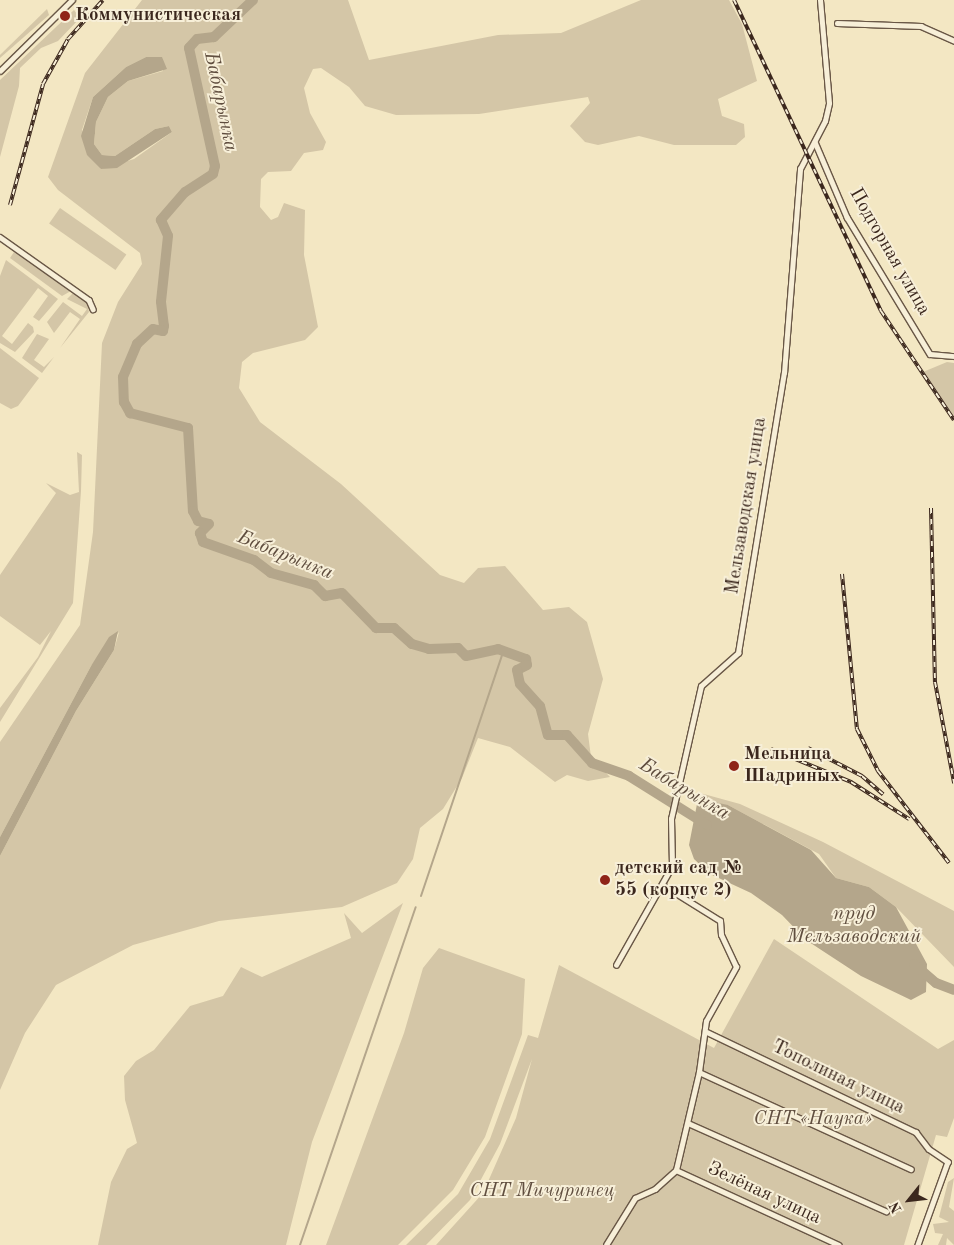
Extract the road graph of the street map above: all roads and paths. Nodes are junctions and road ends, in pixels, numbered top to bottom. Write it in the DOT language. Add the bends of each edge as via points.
graph roads {
  1 [pos="72,0"];
  2 [pos="820,0"];
  3 [pos="836,23"];
  4 [pos="954,41"];
  5 [pos="0,71"];
  6 [pos="815,142"];
  7 [pos="0,236"];
  8 [pos="93,309"];
  9 [pos="954,356"];
  10 [pos="662,885"];
  11 [pos="616,965"];
  12 [pos="707,1032"];
  13 [pos="699,1072"];
  14 [pos="688,1123"];
  15 [pos="911,1169"];
  16 [pos="676,1170"];
  17 [pos="886,1211"];
  18 [pos="606,1245"];
  19 [pos="839,1245"];
  20 [pos="918,1245"];
  1 -- 5 [label="street"];
  2 -- 6 [label="street, Мельзаводская улица" via="829,103"];
  3 -- 4 [label="street" via="921,26"];
  6 -- 9 [label="street, Подгорная улица" via="847,217 930,354"];
  6 -- 10 [label="street, Мельзаводская улица" via="800,169 784,373 738,653 701,686 673,812 674,859"];
  7 -- 8 [label="street" via="89,300"];
  10 -- 11 [label="street, Мельзаводская улица"];
  10 -- 12 [label="street" via="720,921 721,935 736,967 706,1021"];
  12 -- 13 [label="street"];
  12 -- 20 [label="street, Тополиная улица" via="916,1132 929,1149 948,1162"];
  13 -- 14 [label="street"];
  13 -- 15 [label="street"];
  14 -- 16 [label="street"];
  14 -- 17 [label="street"];
  16 -- 18 [label="street" via="655,1189 634,1198"];
  16 -- 19 [label="street, Зелёная улица"];
}
